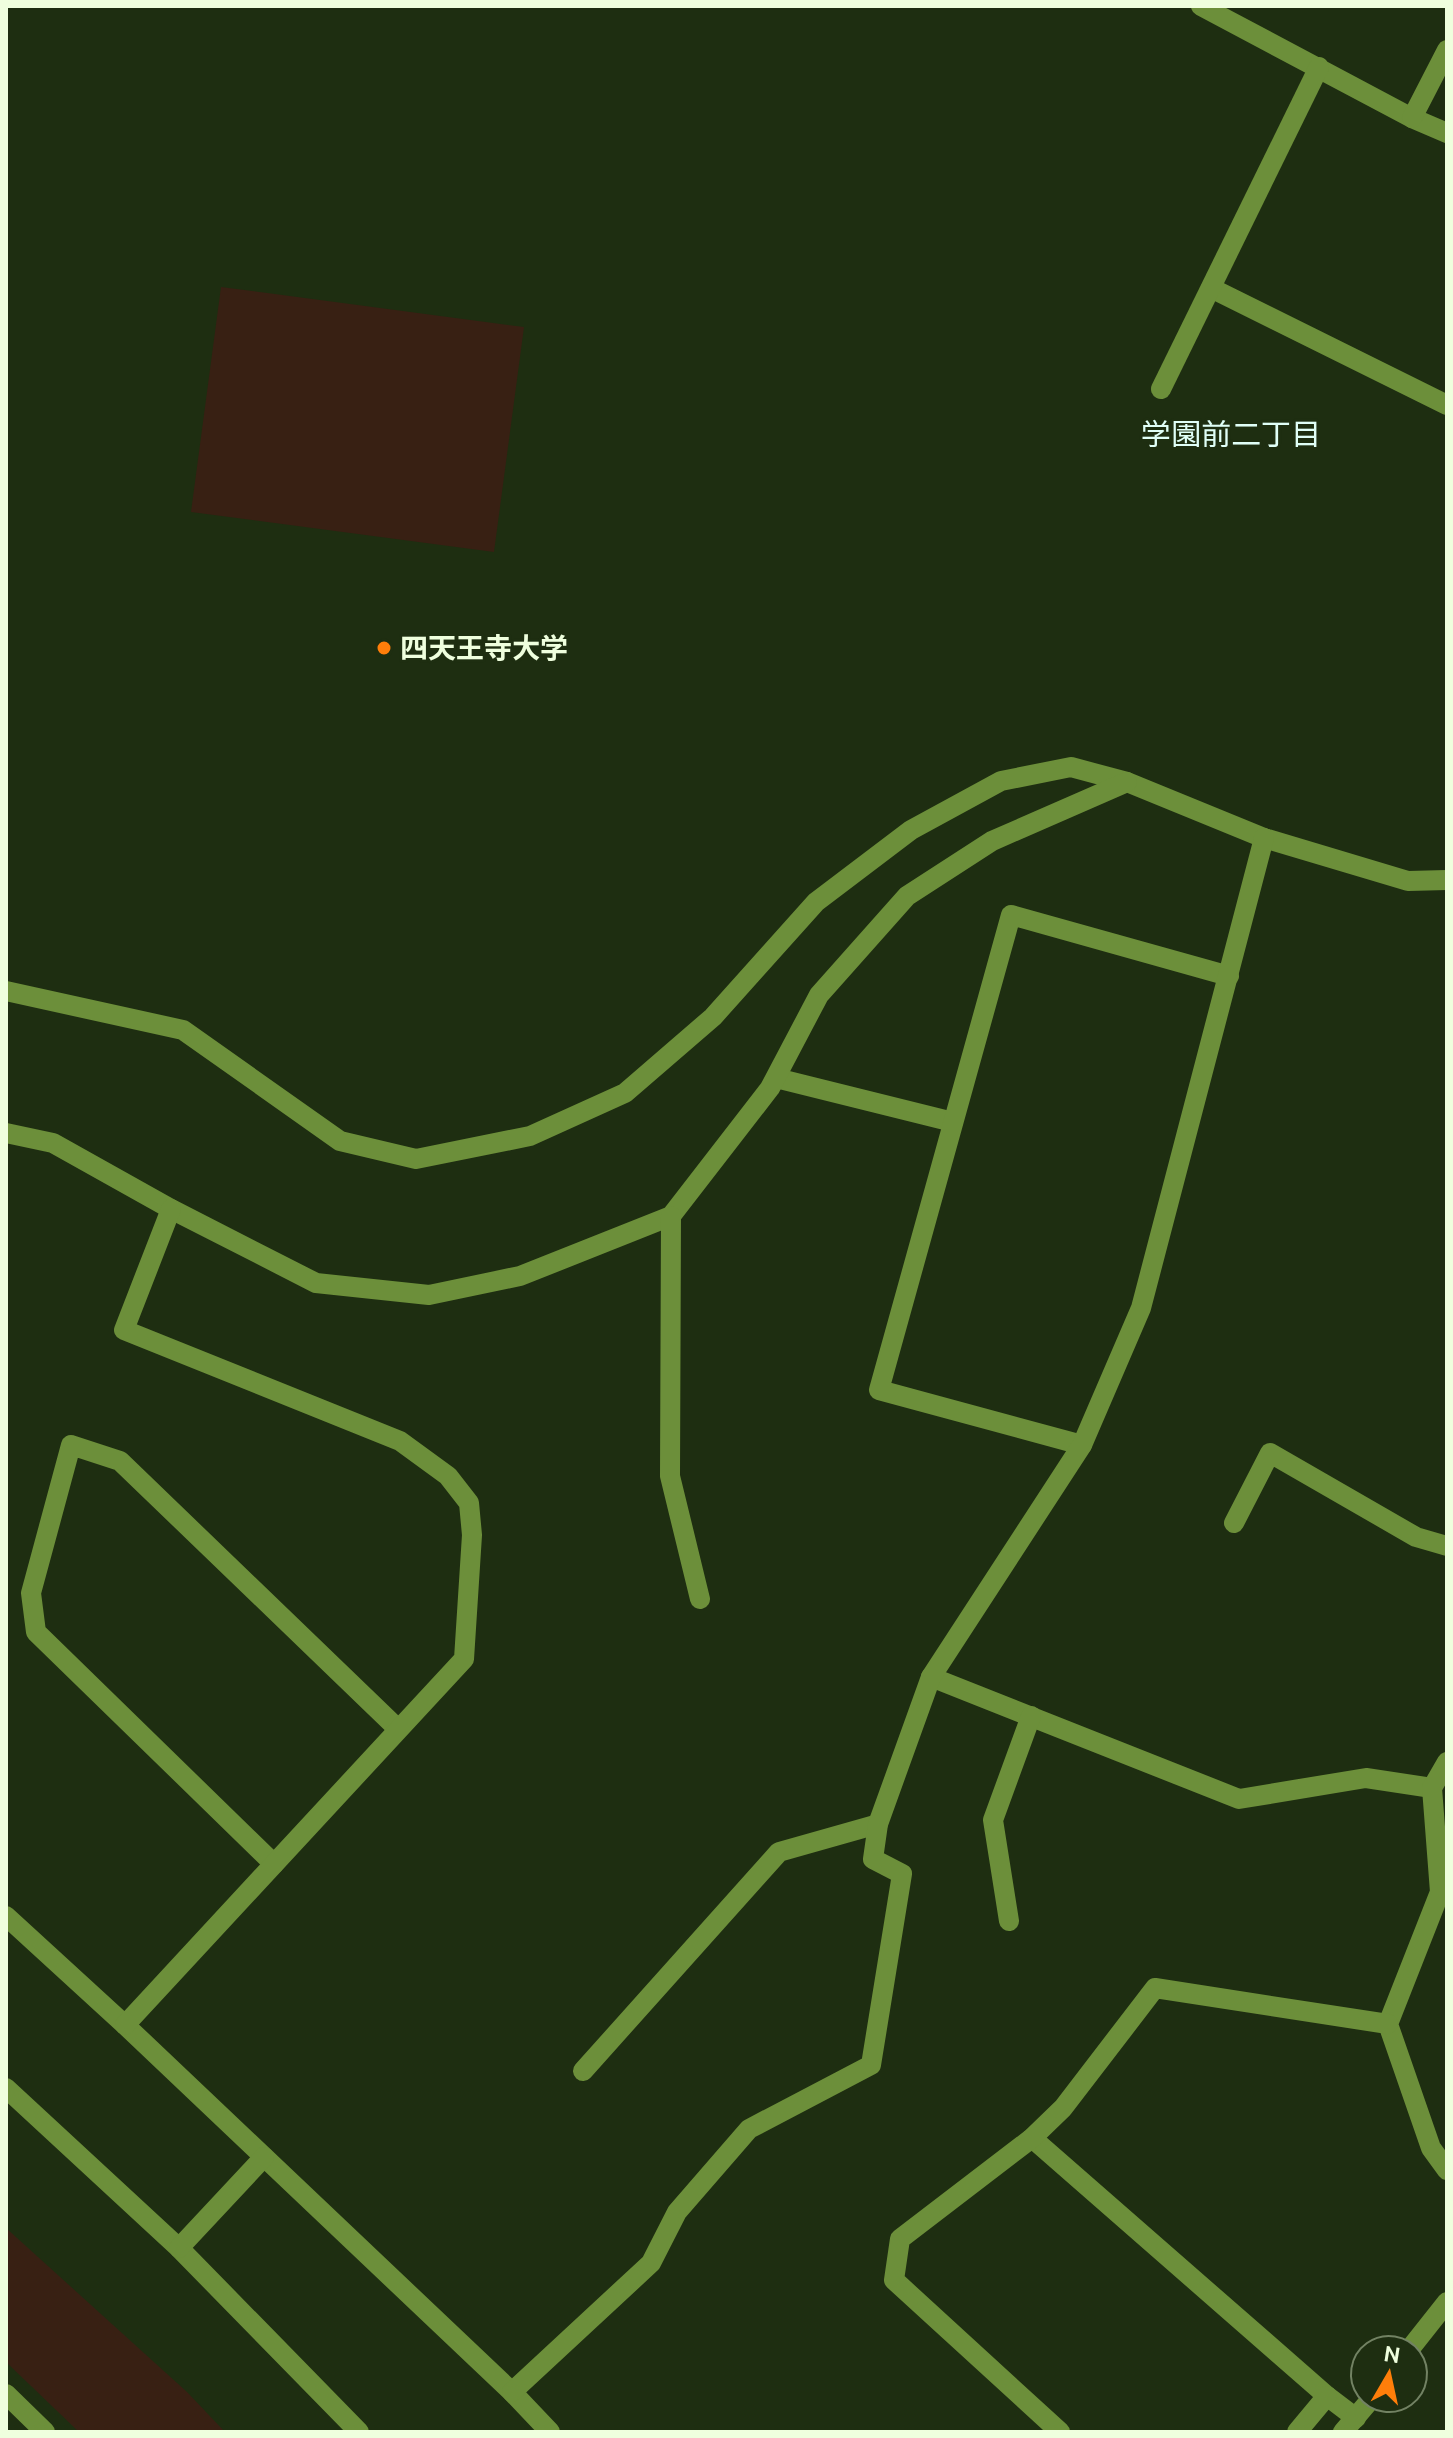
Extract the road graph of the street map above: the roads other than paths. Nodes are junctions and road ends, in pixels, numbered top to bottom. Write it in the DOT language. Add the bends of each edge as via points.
graph roads {
  1 [pos="1201,6"];
  2 [pos="1447,50"];
  3 [pos="1319,67"];
  4 [pos="1412,118"];
  5 [pos="1447,133"];
  6 [pos="1211,288"];
  7 [pos="1161,389"];
  8 [pos="1447,405"];
  9 [pos="1127,782"];
  10 [pos="1264,838"];
  11 [pos="1447,880"];
  12 [pos="1229,976"];
  13 [pos="6,991"];
  14 [pos="776,1078"];
  15 [pos="953,1122"];
  16 [pos="6,1133"];
  17 [pos="171,1209"];
  18 [pos="671,1216"];
  19 [pos="1082,1445"];
  20 [pos="1234,1523"];
  21 [pos="1447,1546"];
  22 [pos="700,1599"];
  23 [pos="931,1677"];
  24 [pos="1031,1716"];
  25 [pos="398,1729"];
  26 [pos="1447,1762"];
  27 [pos="1432,1788"];
  28 [pos="878,1824"];
  29 [pos="274,1864"];
  30 [pos="6,1916"];
  31 [pos="1009,1921"];
  32 [pos="1388,2024"];
  33 [pos="125,2025"];
  34 [pos="583,2071"];
  35 [pos="6,2088"];
  36 [pos="1032,2138"];
  37 [pos="264,2157"];
  38 [pos="1447,2170"];
  39 [pos="179,2248"];
  40 [pos="1447,2302"];
  41 [pos="1422,2334"];
  42 [pos="512,2392"];
  43 [pos="6,2394"];
  44 [pos="1327,2396"];
  45 [pos="1350,2425"];
  46 [pos="45,2432"];
  47 [pos="359,2432"];
  48 [pos="550,2432"];
  49 [pos="1060,2432"];
  50 [pos="1297,2432"];
  1 -- 3 [label="street"];
  2 -- 4 [label="street"];
  3 -- 4 [label="street"];
  3 -- 6 [label="street"];
  4 -- 5 [label="street"];
  6 -- 7 [label="street"];
  6 -- 8 [label="street"];
  9 -- 10 [label="street"];
  9 -- 13 [label="street" via="1071,767 1001,781 911,830 816,902 713,1017 625,1093 530,1136 416,1159 340,1141 183,1030"];
  9 -- 14 [label="street" via="992,841 907,896 819,995"];
  10 -- 11 [label="street" via="1408,881"];
  10 -- 12 [label="street"];
  12 -- 15 [label="street" via="1011,915"];
  12 -- 19 [label="street" via="1141,1308"];
  14 -- 15 [label="street"];
  14 -- 18 [label="street"];
  15 -- 19 [label="street" via="879,1390"];
  16 -- 17 [label="street" via="53,1143"];
  17 -- 18 [label="street" via="316,1283 429,1295 520,1276"];
  17 -- 25 [label="street" via="124,1330 400,1441 448,1476 469,1503 472,1535 464,1659"];
  18 -- 22 [label="street" via="670,1476"];
  19 -- 23 [label="street"];
  20 -- 21 [label="street" via="1270,1453 1416,1537"];
  23 -- 24 [label="street"];
  23 -- 28 [label="street"];
  24 -- 27 [label="street" via="1239,1799 1366,1778"];
  24 -- 31 [label="street" via="993,1820"];
  25 -- 29 [label="street"];
  25 -- 29 [label="street" via="120,1461 71,1445 31,1593 36,1632"];
  26 -- 27 [label="street"];
  27 -- 32 [label="street" via="1440,1892"];
  28 -- 34 [label="street" via="779,1852"];
  28 -- 42 [label="street" via="873,1859 902,1874 871,2065 749,2129 677,2212 651,2263"];
  29 -- 33 [label="street"];
  30 -- 33 [label="street"];
  32 -- 36 [label="street" via="1155,1988 1063,2108"];
  32 -- 38 [label="street" via="1431,2148"];
  33 -- 37 [label="street"];
  35 -- 39 [label="street"];
  36 -- 44 [label="street"];
  36 -- 49 [label="street" via="900,2239 894,2280"];
  37 -- 39 [label="street"];
  37 -- 42 [label="street"];
  39 -- 47 [label="street"];
  40 -- 41 [label="street"];
  42 -- 48 [label="street"];
  43 -- 46 [label="street"];
  44 -- 45 [label="street"];
  44 -- 50 [label="street"];
}
